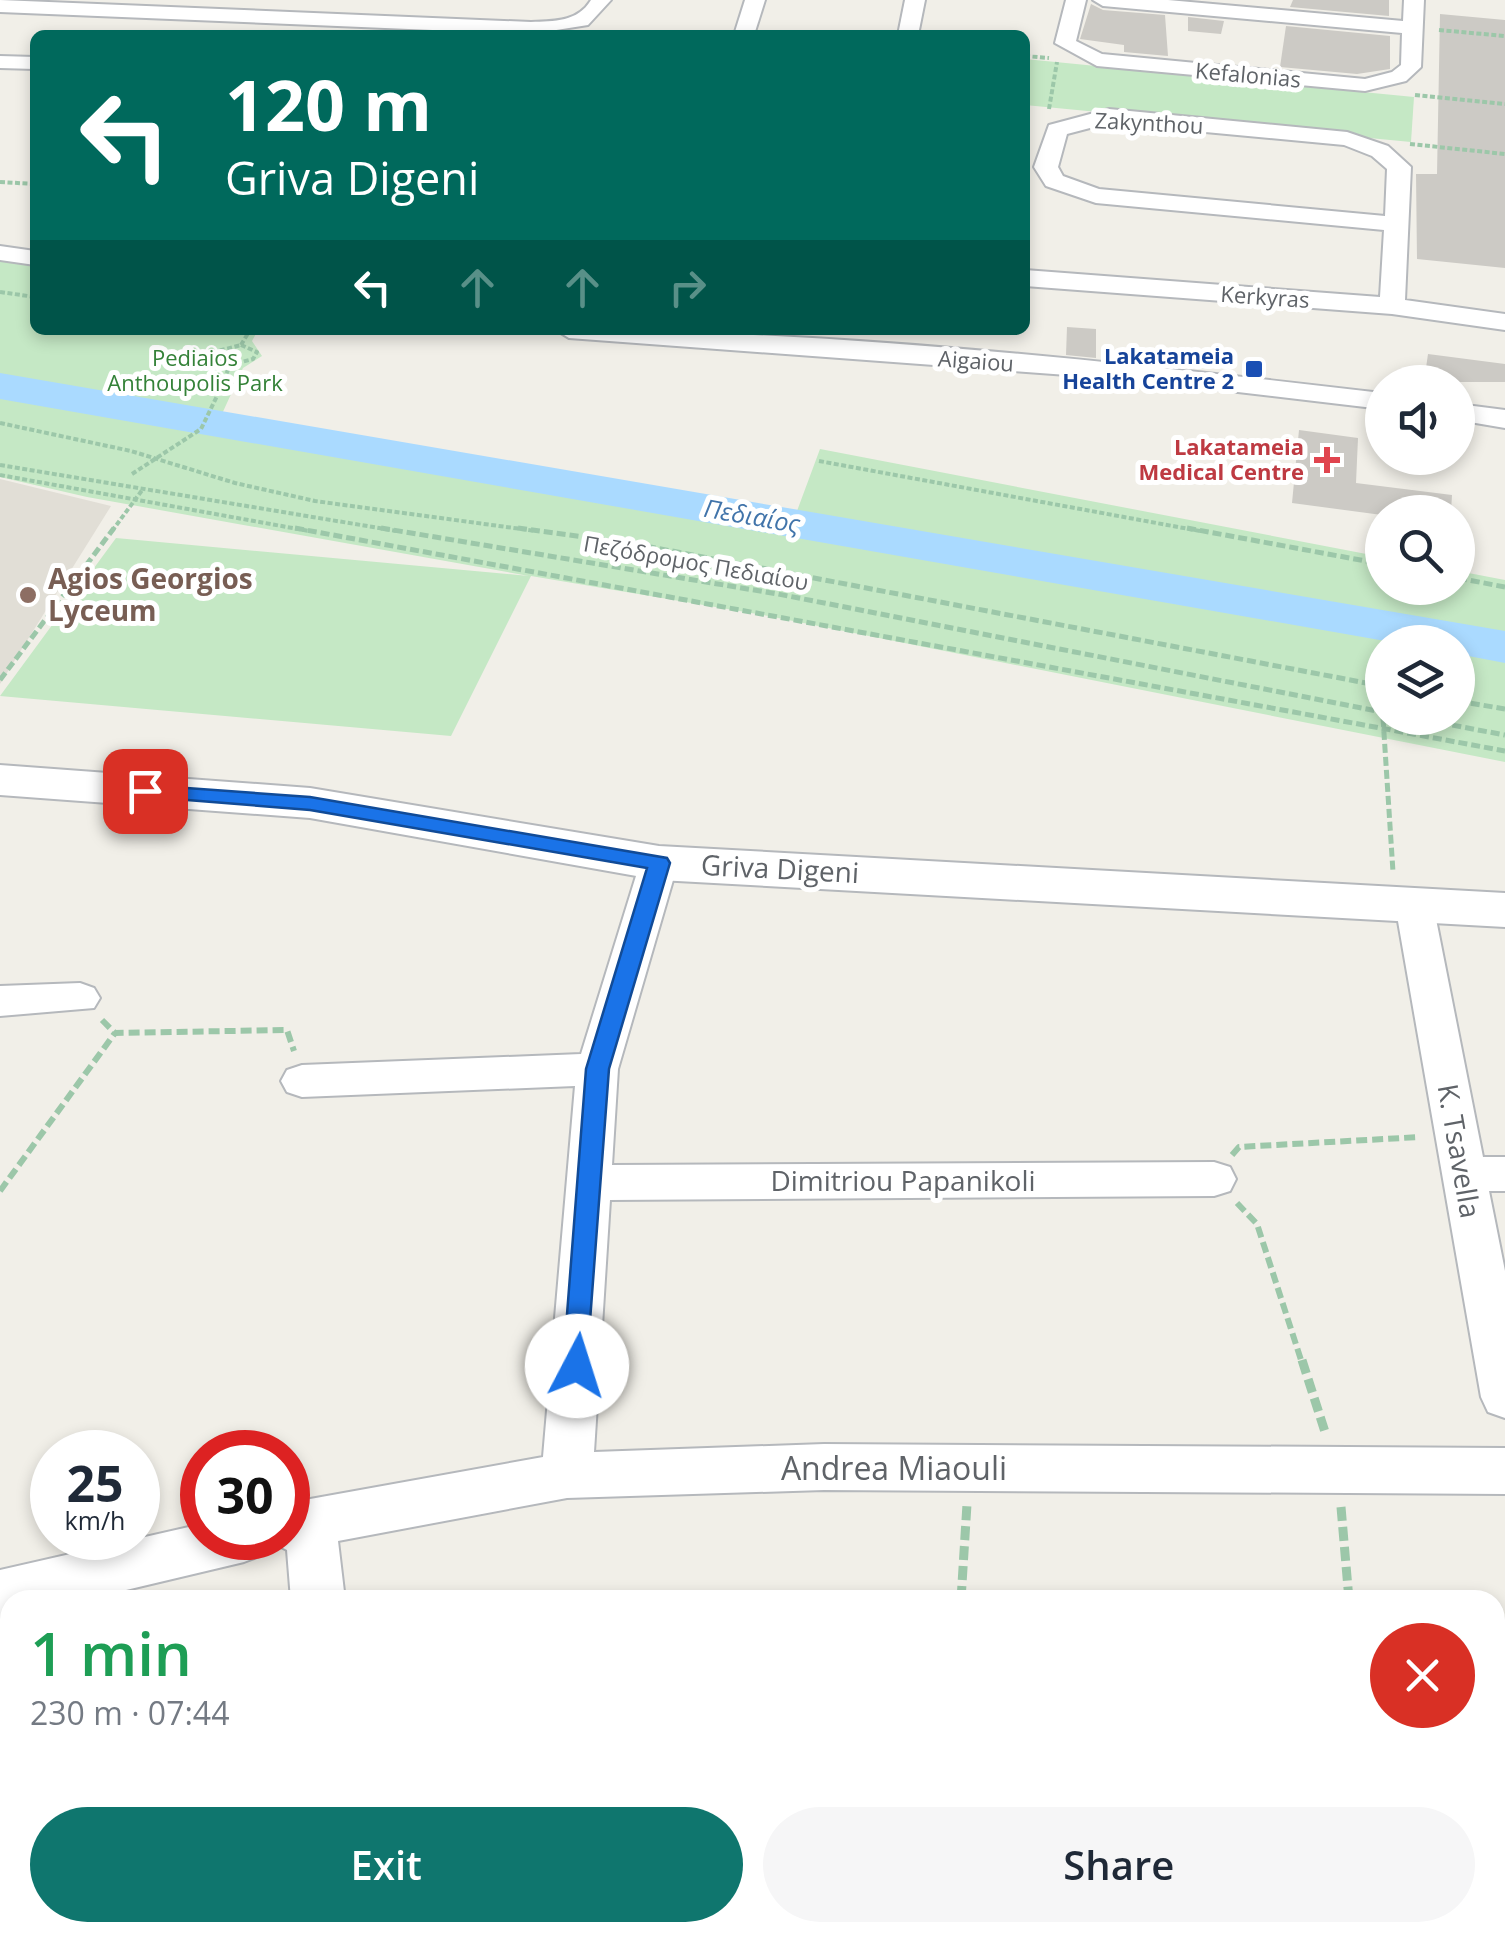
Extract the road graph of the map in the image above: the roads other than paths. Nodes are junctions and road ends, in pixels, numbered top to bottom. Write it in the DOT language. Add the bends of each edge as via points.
graph roads {
  1 [pos="601,0"];
  2 [pos="755,0"];
  3 [pos="915,0"];
  4 [pos="1076,0"];
  5 [pos="1103,0"];
  6 [pos="1414,0"];
  7 [pos="71,4"];
  8 [pos="0,6"];
  9 [pos="218,7"];
  10 [pos="140,12"];
  11 [pos="1413,28"];
  12 [pos="124,30"];
  13 [pos="746,30"];
  14 [pos="909,30"];
  15 [pos="30,63"];
  16 [pos="3,64"];
  17 [pos="1396,224"];
  18 [pos="0,253"];
  19 [pos="30,257"];
  20 [pos="1030,278"];
  21 [pos="1392,306"];
  22 [pos="1505,322"];
  23 [pos="661,335"];
  24 [pos="1365,399"];
  25 [pos="1475,414"];
  26 [pos="1505,418"];
  27 [pos="0,780"];
  28 [pos="660,863"];
  29 [pos="1404,904"];
  30 [pos="1505,910"];
  31 [pos="80,998"];
  32 [pos="0,1000"];
  33 [pos="598,1069"];
  34 [pos="302,1081"];
  35 [pos="1475,1161"];
  36 [pos="1214,1178"];
  37 [pos="592,1183"];
  38 [pos="1505,1397"];
  39 [pos="1505,1470"];
  40 [pos="568,1475"];
  41 [pos="310,1522"];
  42 [pos="180,1553"];
  43 [pos="308,1560"];
  44 [pos="21,1590"];
  45 [pos="316,1590"];
  1 -- 9 [label="street" via="585,20 531,28"];
  2 -- 13 [label="street"];
  3 -- 14 [label="street"];
  4 -- 11 [label="street, Kefalonias" via="1064,43 1097,60 1350,84 1387,82 1410,66"];
  5 -- 11 [label="street"];
  6 -- 11 [label="street"];
  7 -- 8 [label="street"];
  7 -- 10 [label="street"];
  9 -- 10 [label="street"];
  10 -- 12 [label="street"];
  15 -- 16 [label="street"];
  17 -- 17 [label="street, Zakynthou" via="1400,167 1347,140 1130,117 1057,130 1046,168 1072,190"];
  17 -- 21 [label="street"];
  18 -- 19 [label="street"];
  20 -- 21 [label="street, Kerkyras"];
  21 -- 22 [label="street, Kerkyras"];
  23 -- 24 [label="street, Aigaiou" via="1136,372"];
  25 -- 26 [label="street"];
  27 -- 28 [label="street, Griva Digeni" via="310,804"];
  28 -- 29 [label="street, Griva Digeni"];
  28 -- 33 [label="street"];
  29 -- 30 [label="street, Griva Digeni"];
  29 -- 35 [label="street, K. Tsavella"];
  31 -- 32 [label="street"];
  33 -- 34 [label="street"];
  33 -- 37 [label="street"];
  35 -- 38 [label="street, K. Tsavella"];
  36 -- 37 [label="street, Dimitriou Papanikoli"];
  37 -- 40 [label="street"];
  39 -- 40 [label="street, Andrea Miaouli"];
  40 -- 41 [label="street, Andrea Miaouli"];
  42 -- 44 [label="street"];
  43 -- 45 [label="street"];
}
